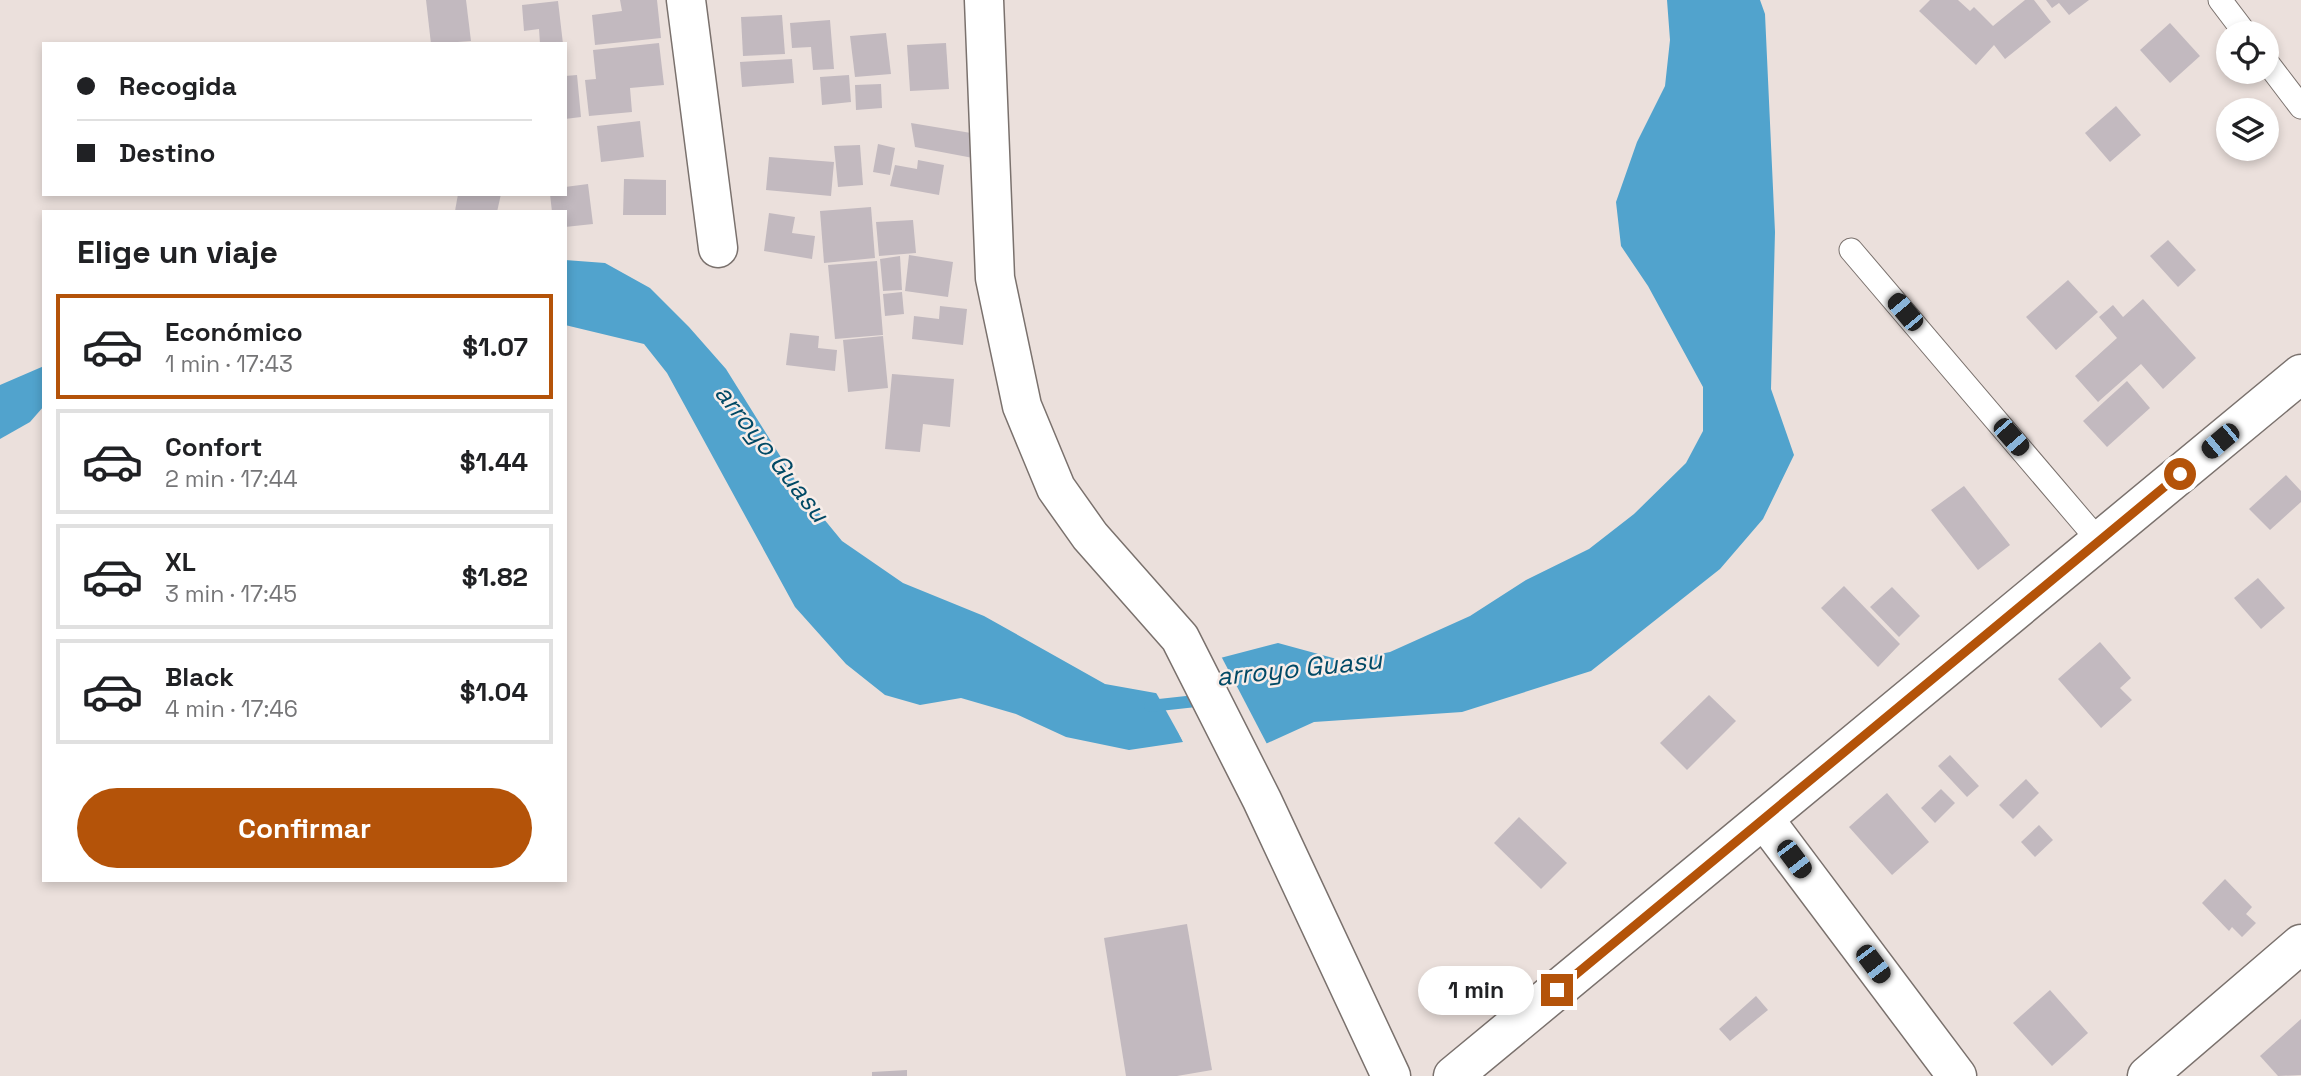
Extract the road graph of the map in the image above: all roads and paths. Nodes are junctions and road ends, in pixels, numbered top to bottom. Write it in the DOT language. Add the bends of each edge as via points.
graph roads {
  1 [pos="686,0"];
  2 [pos="984,0"];
  3 [pos="2220,0"];
  4 [pos="2236,21"];
  5 [pos="2279,78"];
  6 [pos="2301,107"];
  7 [pos="718,247"];
  8 [pos="1852,250"];
  9 [pos="2301,374"];
  10 [pos="2099,541"];
  11 [pos="1764,819"];
  12 [pos="2301,944"];
  13 [pos="1391,1076"];
  14 [pos="1454,1076"];
  15 [pos="1957,1076"];
  16 [pos="2147,1076"];
  1 -- 7 [label="street"];
  2 -- 13 [label="street" via="995,278 1022,406 1056,488 1090,536 1180,638 1262,800"];
  3 -- 4 [label="lane"];
  5 -- 6 [label="lane"];
  8 -- 10 [label="lane"];
  9 -- 10 [label="street"];
  10 -- 11 [label="street"];
  11 -- 14 [label="street"];
  11 -- 15 [label="street"];
  12 -- 16 [label="street"];
}
